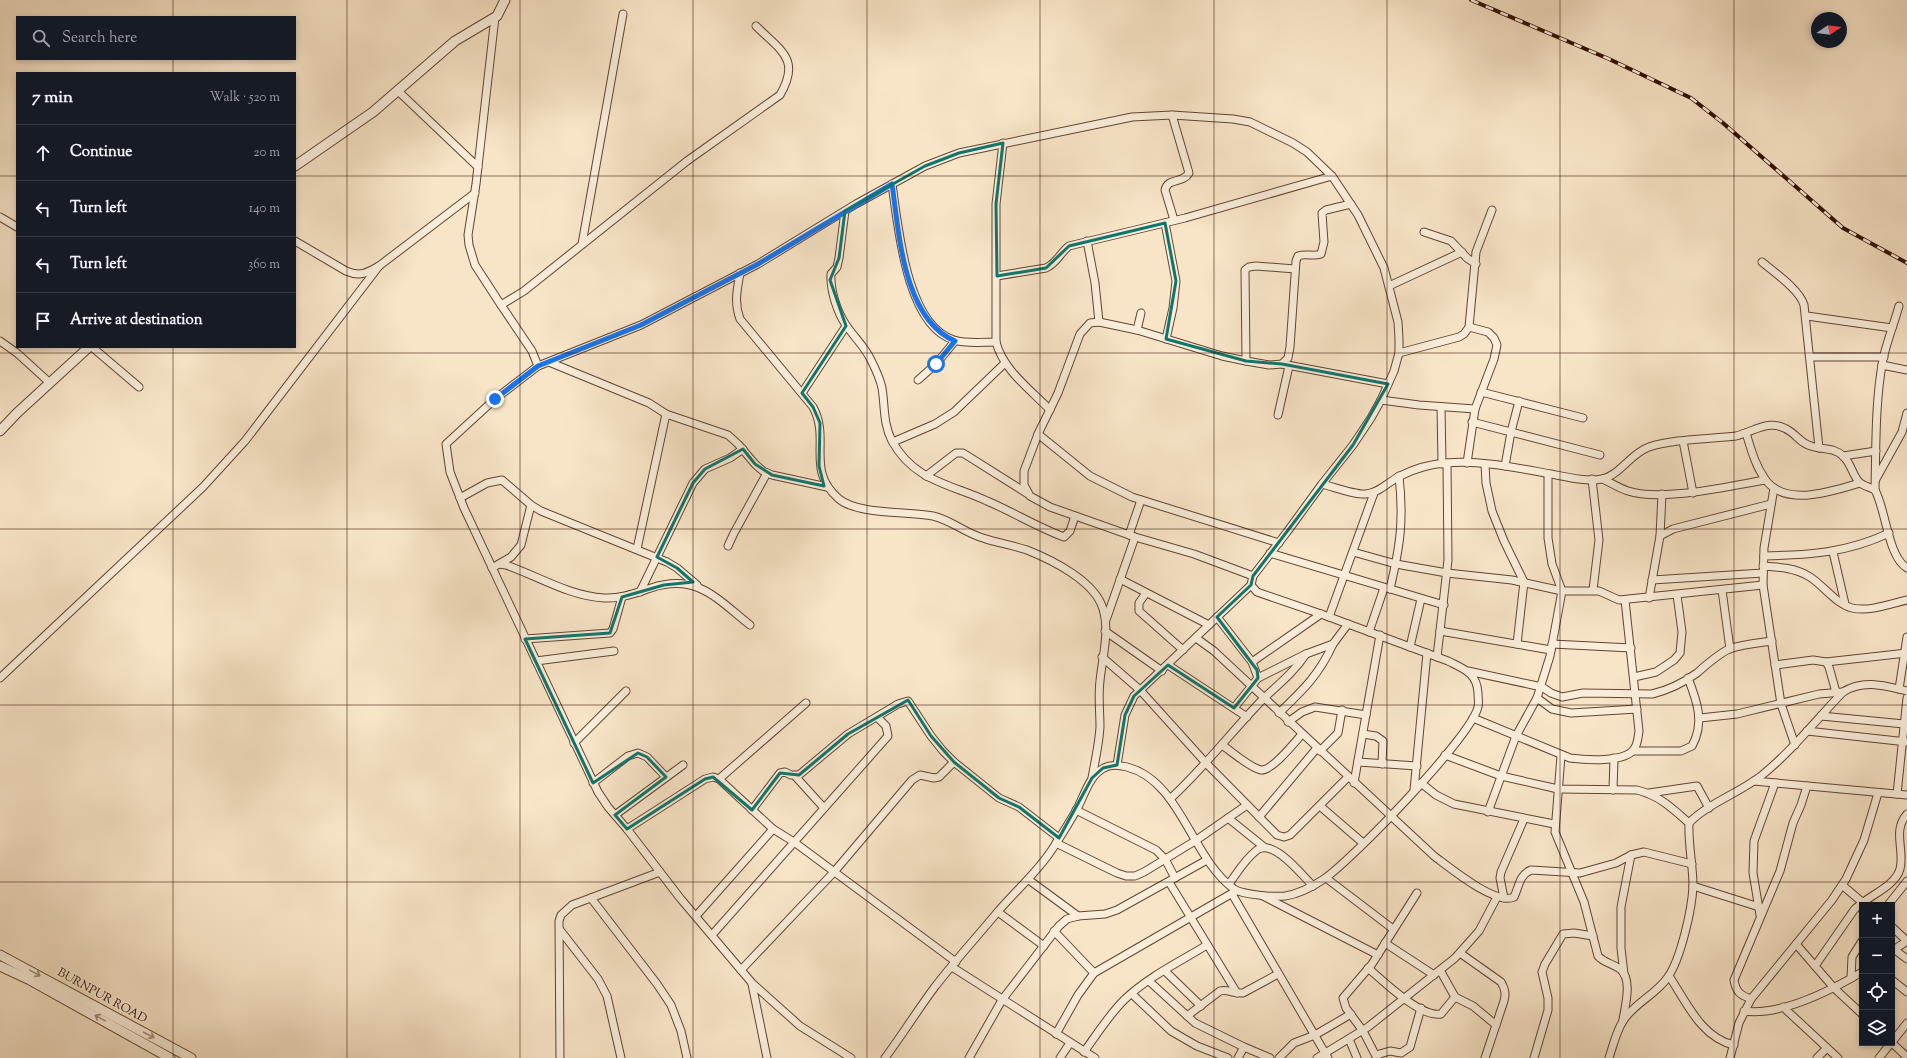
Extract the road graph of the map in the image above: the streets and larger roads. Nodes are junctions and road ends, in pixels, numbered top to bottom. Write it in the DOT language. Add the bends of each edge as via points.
graph roads {
  1 [pos="505,0"];
  2 [pos="623,14"];
  3 [pos="495,17"];
  4 [pos="756,26"];
  5 [pos="398,91"];
  6 [pos="1172,115"];
  7 [pos="1003,144"];
  8 [pos="296,165"];
  9 [pos="478,167"];
  10 [pos="1332,176"];
  11 [pos="892,184"];
  12 [pos="475,193"];
  13 [pos="1351,204"];
  14 [pos="1492,210"];
  15 [pos="845,211"];
  16 [pos="0,217"];
  17 [pos="1174,220"];
  18 [pos="1165,223"];
  19 [pos="16,225"];
  20 [pos="1424,232"];
  21 [pos="1087,241"];
  22 [pos="296,242"];
  23 [pos="582,244"];
  24 [pos="1462,252"];
  25 [pos="1762,262"];
  26 [pos="1476,264"];
  27 [pos="378,266"];
  28 [pos="1295,269"];
  29 [pos="740,274"];
  30 [pos="997,276"];
  31 [pos="1389,286"];
  32 [pos="501,305"];
  33 [pos="1899,306"];
  34 [pos="1141,313"];
  35 [pos="1807,316"];
  36 [pos="1099,322"];
  37 [pos="846,326"];
  38 [pos="1469,327"];
  39 [pos="1892,328"];
  40 [pos="1137,330"];
  41 [pos="1166,339"];
  42 [pos="0,341"];
  43 [pos="955,341"];
  44 [pos="996,342"];
  45 [pos="88,348"];
  46 [pos="93,348"];
  47 [pos="1399,353"];
  48 [pos="1810,357"];
  49 [pos="1884,357"];
  50 [pos="1246,361"];
  51 [pos="549,362"];
  52 [pos="1005,363"];
  53 [pos="1285,365"];
  54 [pos="1882,365"];
  55 [pos="538,366"];
  56 [pos="1907,370"];
  57 [pos="918,380"];
  58 [pos="50,384"];
  59 [pos="1388,384"];
  60 [pos="138,387"];
  61 [pos="802,392"];
  62 [pos="1481,392"];
  63 [pos="1382,400"];
  64 [pos="1519,402"];
  65 [pos="1441,406"];
  66 [pos="1475,409"];
  67 [pos="1050,410"];
  68 [pos="1907,413"];
  69 [pos="666,414"];
  70 [pos="1278,415"];
  71 [pos="1583,418"];
  72 [pos="1472,422"];
  73 [pos="0,431"];
  74 [pos="1511,432"];
  75 [pos="1746,433"];
  76 [pos="1038,434"];
  77 [pos="1683,441"];
  78 [pos="893,442"];
  79 [pos="1819,448"];
  80 [pos="743,449"];
  81 [pos="1876,451"];
  82 [pos="1600,455"];
  83 [pos="1844,456"];
  84 [pos="1444,463"];
  85 [pos="1467,463"];
  86 [pos="1485,464"];
  87 [pos="1505,466"];
  88 [pos="767,473"];
  89 [pos="1548,474"];
  90 [pos="926,476"];
  91 [pos="1399,476"];
  92 [pos="1592,479"];
  93 [pos="1603,479"];
  94 [pos="1875,479"];
  95 [pos="1765,480"];
  96 [pos="1860,483"];
  97 [pos="1322,484"];
  98 [pos="827,487"];
  99 [pos="1774,488"];
  100 [pos="1875,490"];
  101 [pos="1374,493"];
  102 [pos="1693,493"];
  103 [pos="1662,494"];
  104 [pos="1030,496"];
  105 [pos="460,498"];
  106 [pos="1141,500"];
  107 [pos="1771,504"];
  108 [pos="531,506"];
  109 [pos="1075,516"];
  110 [pos="1889,533"];
  111 [pos="1132,536"];
  112 [pos="1660,536"];
  113 [pos="1279,543"];
  114 [pos="728,546"];
  115 [pos="637,549"];
  116 [pos="1353,552"];
  117 [pos="1833,552"];
  118 [pos="1270,554"];
  119 [pos="1764,556"];
  120 [pos="657,557"];
  121 [pos="1396,564"];
  122 [pos="495,566"];
  123 [pos="1907,568"];
  124 [pos="1763,570"];
  125 [pos="1447,573"];
  126 [pos="1253,576"];
  127 [pos="1345,576"];
  128 [pos="1120,579"];
  129 [pos="1652,580"];
  130 [pos="1524,582"];
  131 [pos="1251,585"];
  132 [pos="1763,585"];
  133 [pos="698,586"];
  134 [pos="1387,589"];
  135 [pos="1593,590"];
  136 [pos="1722,590"];
  137 [pos="1562,591"];
  138 [pos="640,592"];
  139 [pos="1146,593"];
  140 [pos="1677,595"];
  141 [pos="622,597"];
  142 [pos="1649,598"];
  143 [pos="1421,599"];
  144 [pos="1625,600"];
  145 [pos="1907,600"];
  146 [pos="1845,604"];
  147 [pos="1444,606"];
  148 [pos="1322,614"];
  149 [pos="1217,617"];
  150 [pos="1329,617"];
  151 [pos="1105,623"];
  152 [pos="750,624"];
  153 [pos="1209,624"];
  154 [pos="1348,624"];
  155 [pos="1440,631"];
  156 [pos="1105,632"];
  157 [pos="1369,632"];
  158 [pos="1380,636"];
  159 [pos="1196,638"];
  160 [pos="1907,638"];
  161 [pos="525,640"];
  162 [pos="1772,642"];
  163 [pos="1333,644"];
  164 [pos="1517,644"];
  165 [pos="1410,646"];
  166 [pos="1552,647"];
  167 [pos="1631,648"];
  168 [pos="1730,649"];
  169 [pos="614,650"];
  170 [pos="1183,650"];
  171 [pos="1427,653"];
  172 [pos="1906,653"];
  173 [pos="1306,654"];
  174 [pos="1102,657"];
  175 [pos="1437,657"];
  176 [pos="536,661"];
  177 [pos="1252,662"];
  178 [pos="1826,662"];
  179 [pos="1168,665"];
  180 [pos="1775,665"];
  181 [pos="1162,671"];
  182 [pos="1468,671"];
  183 [pos="1634,677"];
  184 [pos="0,678"];
  185 [pos="1258,678"];
  186 [pos="1688,678"];
  187 [pos="1252,687"];
  188 [pos="1542,687"];
  189 [pos="626,690"];
  190 [pos="1140,690"];
  191 [pos="1903,690"];
  192 [pos="1840,692"];
  193 [pos="1636,694"];
  194 [pos="1264,698"];
  195 [pos="1537,698"];
  196 [pos="1907,698"];
  197 [pos="806,703"];
  198 [pos="1781,704"];
  199 [pos="1234,708"];
  200 [pos="1342,710"];
  201 [pos="1637,710"];
  202 [pos="1279,713"];
  203 [pos="1366,715"];
  204 [pos="1821,716"];
  205 [pos="877,717"];
  206 [pos="1247,717"];
  207 [pos="1473,718"];
  208 [pos="1700,718"];
  209 [pos="1288,722"];
  210 [pos="1904,724"];
  211 [pos="1807,731"];
  212 [pos="1302,734"];
  213 [pos="1363,734"];
  214 [pos="1516,736"];
  215 [pos="1905,742"];
  216 [pos="574,743"];
  217 [pos="1222,745"];
  218 [pos="1795,745"];
  219 [pos="1319,750"];
  220 [pos="1633,751"];
  221 [pos="1445,755"];
  222 [pos="1561,756"];
  223 [pos="1614,758"];
  224 [pos="954,762"];
  225 [pos="1358,762"];
  226 [pos="1206,763"];
  227 [pos="1382,764"];
  228 [pos="683,765"];
  229 [pos="1117,765"];
  230 [pos="1417,766"];
  231 [pos="795,776"];
  232 [pos="1500,776"];
  233 [pos="666,777"];
  234 [pos="1348,777"];
  235 [pos="1092,778"];
  236 [pos="719,779"];
  237 [pos="1754,781"];
  238 [pos="593,783"];
  239 [pos="1354,783"];
  240 [pos="1421,783"];
  241 [pos="1775,783"];
  242 [pos="1806,786"];
  243 [pos="1558,789"];
  244 [pos="1414,790"];
  245 [pos="1613,790"];
  246 [pos="1878,792"];
  247 [pos="1649,793"];
  248 [pos="1897,794"];
  249 [pos="1907,796"];
  250 [pos="1170,799"];
  251 [pos="1247,805"];
  252 [pos="1320,806"];
  253 [pos="824,808"];
  254 [pos="1709,808"];
  255 [pos="752,810"];
  256 [pos="1076,810"];
  257 [pos="1488,812"];
  258 [pos="1907,814"];
  259 [pos="615,816"];
  260 [pos="1390,816"];
  261 [pos="1259,817"];
  262 [pos="1228,818"];
  263 [pos="1524,819"];
  264 [pos="1689,823"];
  265 [pos="1554,824"];
  266 [pos="627,828"];
  267 [pos="773,829"];
  268 [pos="1195,840"];
  269 [pos="1057,841"];
  270 [pos="794,842"];
  271 [pos="1363,843"];
  272 [pos="1264,847"];
  273 [pos="1631,854"];
  274 [pos="1165,859"];
  275 [pos="1207,860"];
  276 [pos="1616,863"];
  277 [pos="1692,864"];
  278 [pos="1629,868"];
  279 [pos="660,872"];
  280 [pos="834,872"];
  281 [pos="1572,874"];
  282 [pos="1326,878"];
  283 [pos="1029,880"];
  284 [pos="1172,880"];
  285 [pos="1907,881"];
  286 [pos="1229,884"];
  287 [pos="1842,885"];
  288 [pos="1313,886"];
  289 [pos="1693,886"];
  290 [pos="1234,892"];
  291 [pos="1417,893"];
  292 [pos="1261,895"];
  293 [pos="591,898"];
  294 [pos="1501,898"];
  295 [pos="1862,902"];
  296 [pos="1890,902"];
  297 [pos="1859,906"];
  298 [pos="1758,907"];
  299 [pos="998,912"];
  300 [pos="1760,915"];
  301 [pos="696,916"];
  302 [pos="1078,916"];
  303 [pos="1191,918"];
  304 [pos="1393,929"];
  305 [pos="560,930"];
  306 [pos="1895,930"];
  307 [pos="1054,931"];
  308 [pos="712,935"];
  309 [pos="1593,936"];
  310 [pos="1385,943"];
  311 [pos="1796,944"];
  312 [pos="1207,945"];
  313 [pos="1044,946"];
  314 [pos="1859,946"];
  315 [pos="1895,949"];
  316 [pos="1895,951"];
  317 [pos="1460,953"];
  318 [pos="0,955"];
  319 [pos="1378,955"];
  320 [pos="1907,959"];
  321 [pos="954,964"];
  322 [pos="0,966"];
  323 [pos="1815,966"];
  324 [pos="1368,968"];
  325 [pos="741,970"];
  326 [pos="1165,971"];
  327 [pos="1094,973"];
  328 [pos="1437,973"];
  329 [pos="1278,974"];
  330 [pos="1624,974"];
  331 [pos="1859,974"];
  332 [pos="1669,976"];
  333 [pos="1851,978"];
  334 [pos="1149,981"];
  335 [pos="1895,982"];
  336 [pos="752,983"];
  337 [pos="1834,988"];
  338 [pos="1907,992"];
  339 [pos="1132,994"];
  340 [pos="1236,994"];
  341 [pos="1455,997"];
  342 [pos="1751,999"];
  343 [pos="1002,1000"];
  344 [pos="1404,1000"];
  345 [pos="1201,1006"];
  346 [pos="1783,1007"];
  347 [pos="1421,1008"];
  348 [pos="1744,1010"];
  349 [pos="1859,1011"];
  350 [pos="1351,1014"];
  351 [pos="1187,1016"];
  352 [pos="1623,1020"];
  353 [pos="1907,1023"];
  354 [pos="1496,1025"];
  355 [pos="1363,1031"];
  356 [pos="1056,1034"];
  357 [pos="1314,1035"];
  358 [pos="1895,1038"];
  359 [pos="1349,1039"];
  360 [pos="1070,1043"];
  361 [pos="1734,1045"];
  362 [pos="1895,1045"];
  363 [pos="1889,1046"];
  364 [pos="1244,1047"];
  365 [pos="1827,1048"];
  366 [pos="1084,1052"];
  367 [pos="1327,1056"];
  368 [pos="1377,1057"];
  369 [pos="1733,1057"];
  370 [pos="1907,1057"];
  371 [pos="170,1058"];
  372 [pos="191,1058"];
  373 [pos="560,1058"];
  374 [pos="621,1058"];
  375 [pos="687,1058"];
  376 [pos="767,1058"];
  377 [pos="851,1058"];
  378 [pos="885,1058"];
  379 [pos="969,1058"];
  380 [pos="1060,1058"];
  381 [pos="1094,1058"];
  382 [pos="1228,1058"];
  383 [pos="1238,1058"];
  384 [pos="1270,1058"];
  385 [pos="1279,1058"];
  386 [pos="1317,1058"];
  387 [pos="1357,1058"];
  388 [pos="1485,1058"];
  389 [pos="1534,1058"];
  390 [pos="1609,1058"];
  391 [pos="1817,1058"];
  392 [pos="1838,1058"];
  393 [pos="1879,1058"];
  1 -- 3 [label="street"];
  2 -- 23 [label="street"];
  3 -- 5 [label="street" via="455,41"];
  3 -- 9 [label="street"];
  4 -- 23 [label="street" via="788,60 790,73 780,96 687,161"];
  5 -- 8 [label="street" via="373,112"];
  5 -- 9 [label="street"];
  6 -- 7 [label="street" via="1132,117"];
  6 -- 10 [label="street" via="1250,122 1307,152"];
  6 -- 17 [label="street" via="1189,173 1184,179 1170,182 1166,186"];
  7 -- 11 [label="street" via="959,153 925,166"];
  7 -- 30 [label="street" via="996,204"];
  9 -- 12 [label="street"];
  10 -- 13 [label="street"];
  10 -- 17 [label="street"];
  11 -- 15 [label="street"];
  11 -- 43 [label="street" via="906,273 922,309 935,328"];
  12 -- 27 [label="street"];
  12 -- 32 [label="street" via="468,235 472,257"];
  13 -- 28 [label="street" via="1322,213 1324,250 1316,256 1298,256"];
  13 -- 31 [label="street" via="1384,268"];
  14 -- 26 [label="street" via="1479,242"];
  15 -- 29 [label="street"];
  15 -- 37 [label="street" via="839,258 830,280 836,304"];
  16 -- 19 [label="street"];
  17 -- 18 [label="street"];
  18 -- 21 [label="street"];
  18 -- 41 [label="street" via="1176,281"];
  20 -- 24 [label="street" via="1451,241"];
  21 -- 30 [label="street" via="1069,246 1046,268"];
  21 -- 36 [label="street"];
  22 -- 27 [label="street" via="354,274 365,274"];
  23 -- 32 [label="street" via="524,291"];
  24 -- 26 [label="street"];
  24 -- 31 [label="street"];
  25 -- 35 [label="street" via="1803,300"];
  26 -- 38 [label="street"];
  27 -- 184 [label="street" via="240,447 203,487"];
  28 -- 50 [label="street" via="1256,266 1245,270"];
  28 -- 53 [label="street" via="1290,347"];
  29 -- 51 [label="street" via="641,325"];
  29 -- 61 [label="street" via="735,299 740,319"];
  30 -- 44 [label="street"];
  31 -- 47 [label="street" via="1398,322"];
  32 -- 55 [label="street" via="532,351"];
  33 -- 39 [label="street"];
  34 -- 40 [label="street"];
  35 -- 39 [label="street"];
  35 -- 48 [label="street"];
  36 -- 40 [label="street"];
  36 -- 67 [label="street" via="1090,323 1080,334"];
  37 -- 61 [label="street"];
  37 -- 78 [label="street" via="865,350 877,372 886,425"];
  38 -- 47 [label="street" via="1459,337"];
  38 -- 62 [label="street" via="1488,332 1497,345"];
  39 -- 49 [label="street"];
  40 -- 41 [label="street"];
  41 -- 50 [label="street"];
  42 -- 58 [label="street"];
  43 -- 44 [label="street"];
  43 -- 57 [label="street" via="936,364"];
  44 -- 52 [label="street"];
  45 -- 58 [label="street"];
  46 -- 60 [label="street"];
  47 -- 59 [label="street"];
  48 -- 49 [label="street"];
  48 -- 79 [label="street"];
  49 -- 54 [label="street"];
  50 -- 53 [label="street"];
  51 -- 55 [label="street"];
  51 -- 69 [label="street" via="649,403"];
  52 -- 67 [label="street"];
  52 -- 78 [label="street" via="950,415"];
  53 -- 59 [label="street"];
  53 -- 70 [label="street"];
  54 -- 56 [label="street"];
  54 -- 81 [label="street"];
  55 -- 105 [label="street" via="495,399 446,444 450,472"];
  58 -- 73 [label="street"];
  59 -- 63 [label="street"];
  61 -- 98 [label="street" via="818,415 819,466"];
  62 -- 64 [label="street"];
  62 -- 66 [label="street"];
  63 -- 65 [label="street"];
  63 -- 97 [label="street" via="1353,445"];
  64 -- 71 [label="street"];
  64 -- 74 [label="street"];
  65 -- 66 [label="street"];
  65 -- 84 [label="street"];
  66 -- 72 [label="street"];
  67 -- 76 [label="street"];
  68 -- 94 [label="street" via="1899,437"];
  69 -- 80 [label="street" via="728,436"];
  69 -- 115 [label="street"];
  72 -- 74 [label="street"];
  72 -- 85 [label="street"];
  74 -- 82 [label="street"];
  74 -- 87 [label="street"];
  75 -- 77 [label="street"];
  75 -- 79 [label="street" via="1758,426 1772,425 1790,432 1810,446"];
  75 -- 95 [label="street" via="1754,460"];
  76 -- 104 [label="street" via="1024,470 1024,485"];
  76 -- 106 [label="street" via="1090,476"];
  77 -- 93 [label="street" via="1649,447"];
  77 -- 102 [label="street"];
  78 -- 90 [label="street" via="902,456"];
  79 -- 83 [label="street" via="1830,449"];
  80 -- 88 [label="street" via="755,464"];
  80 -- 120 [label="street" via="700,474 693,483"];
  81 -- 83 [label="street"];
  81 -- 94 [label="street"];
  83 -- 96 [label="street"];
  84 -- 85 [label="street"];
  84 -- 91 [label="street" via="1415,469"];
  84 -- 125 [label="street" via="1448,533"];
  85 -- 86 [label="street"];
  86 -- 87 [label="street"];
  86 -- 130 [label="street" via="1486,489 1492,511"];
  87 -- 89 [label="street"];
  88 -- 98 [label="street"];
  88 -- 114 [label="street"];
  89 -- 92 [label="street"];
  89 -- 137 [label="street" via="1548,538 1552,564"];
  90 -- 104 [label="street" via="956,453 963,453"];
  90 -- 109 [label="street" via="980,497 1064,537 1070,531"];
  91 -- 101 [label="street"];
  91 -- 121 [label="street" via="1402,520"];
  92 -- 93 [label="street"];
  92 -- 135 [label="street" via="1599,540"];
  93 -- 103 [label="street" via="1628,491"];
  94 -- 100 [label="street"];
  95 -- 99 [label="street"];
  95 -- 102 [label="street"];
  96 -- 99 [label="street" via="1819,495 1789,493"];
  96 -- 100 [label="street"];
  97 -- 101 [label="street" via="1364,495"];
  97 -- 113 [label="street"];
  98 -- 151 [label="street" via="848,506 934,516 983,539 1010,545 1042,557 1088,584 1103,609"];
  99 -- 107 [label="street"];
  100 -- 110 [label="street"];
  101 -- 116 [label="street"];
  102 -- 103 [label="street"];
  103 -- 112 [label="street"];
  104 -- 109 [label="street"];
  105 -- 108 [label="street" via="487,483 502,480"];
  105 -- 122 [label="street"];
  106 -- 111 [label="street"];
  106 -- 113 [label="street"];
  107 -- 112 [label="street" via="1673,529"];
  107 -- 119 [label="street"];
  108 -- 115 [label="street"];
  108 -- 122 [label="street" via="520,545 511,557"];
  109 -- 111 [label="street"];
  110 -- 117 [label="street" via="1866,543"];
  110 -- 123 [label="street" via="1899,561"];
  111 -- 126 [label="street" via="1194,554"];
  111 -- 128 [label="street"];
  112 -- 129 [label="street"];
  113 -- 118 [label="street"];
  115 -- 120 [label="street"];
  116 -- 121 [label="street"];
  116 -- 127 [label="street"];
  117 -- 119 [label="street"];
  117 -- 146 [label="street"];
  118 -- 126 [label="street"];
  118 -- 127 [label="street"];
  119 -- 124 [label="street"];
  120 -- 133 [label="street"];
  120 -- 138 [label="street"];
  121 -- 125 [label="street"];
  121 -- 134 [label="street"];
  122 -- 141 [label="street" via="513,567 576,593 603,598"];
  122 -- 161 [label="street"];
  124 -- 129 [label="street"];
  124 -- 132 [label="street"];
  124 -- 146 [label="street" via="1784,567 1802,572"];
  125 -- 130 [label="street"];
  125 -- 147 [label="street"];
  126 -- 131 [label="street"];
  127 -- 134 [label="street"];
  127 -- 150 [label="street"];
  128 -- 139 [label="street"];
  128 -- 151 [label="street"];
  129 -- 142 [label="street"];
  130 -- 137 [label="street"];
  130 -- 164 [label="street"];
  131 -- 148 [label="street" via="1257,592"];
  131 -- 149 [label="street"];
  132 -- 136 [label="street"];
  132 -- 162 [label="street"];
  133 -- 138 [label="street" via="676,583"];
  133 -- 152 [label="street"];
  134 -- 143 [label="street"];
  134 -- 157 [label="street"];
  135 -- 137 [label="street"];
  135 -- 144 [label="street"];
  136 -- 140 [label="street"];
  136 -- 168 [label="street"];
  137 -- 166 [label="street"];
  138 -- 141 [label="street"];
  139 -- 153 [label="street"];
  139 -- 170 [label="street" via="1139,611"];
  140 -- 142 [label="street"];
  140 -- 183 [label="street" via="1682,632 1680,653 1659,670"];
  141 -- 161 [label="street" via="610,633"];
  142 -- 144 [label="street"];
  143 -- 147 [label="street"];
  143 -- 165 [label="street"];
  144 -- 167 [label="street"];
  145 -- 146 [label="street" via="1866,609 1852,608"];
  147 -- 155 [label="street"];
  148 -- 150 [label="street"];
  148 -- 177 [label="street"];
  149 -- 153 [label="street"];
  149 -- 177 [label="street"];
  150 -- 154 [label="street"];
  151 -- 156 [label="street"];
  153 -- 159 [label="street"];
  154 -- 157 [label="street"];
  154 -- 163 [label="street"];
  155 -- 164 [label="street"];
  155 -- 175 [label="street"];
  156 -- 174 [label="street"];
  156 -- 181 [label="street"];
  157 -- 158 [label="street"];
  158 -- 165 [label="street"];
  158 -- 203 [label="street"];
  159 -- 170 [label="street"];
  159 -- 187 [label="street" via="1214,651"];
  160 -- 172 [label="street"];
  161 -- 176 [label="street"];
  162 -- 168 [label="street" via="1747,644"];
  162 -- 180 [label="street"];
  163 -- 173 [label="street"];
  163 -- 202 [label="street" via="1314,678"];
  164 -- 166 [label="street"];
  165 -- 171 [label="street"];
  166 -- 167 [label="street"];
  166 -- 188 [label="street"];
  167 -- 183 [label="street"];
  168 -- 186 [label="street"];
  169 -- 176 [label="street"];
  170 -- 179 [label="street"];
  171 -- 175 [label="street"];
  171 -- 230 [label="street"];
  172 -- 178 [label="street"];
  172 -- 191 [label="street"];
  173 -- 185 [label="street"];
  173 -- 194 [label="street" via="1293,671"];
  174 -- 190 [label="street"];
  174 -- 235 [label="street" via="1099,734"];
  175 -- 182 [label="street"];
  176 -- 216 [label="street"];
  177 -- 185 [label="street"];
  178 -- 180 [label="street" via="1813,660"];
  178 -- 192 [label="street"];
  179 -- 181 [label="street"];
  179 -- 199 [label="street"];
  180 -- 198 [label="street"];
  181 -- 190 [label="street"];
  182 -- 188 [label="street"];
  182 -- 207 [label="street" via="1477,683 1479,707"];
  183 -- 193 [label="street"];
  185 -- 187 [label="street"];
  186 -- 193 [label="street" via="1663,691"];
  186 -- 208 [label="street"];
  187 -- 194 [label="street"];
  187 -- 199 [label="street"];
  188 -- 193 [label="street" via="1562,697 1582,693"];
  188 -- 195 [label="street"];
  189 -- 216 [label="street"];
  190 -- 226 [label="street"];
  190 -- 229 [label="street" via="1125,714"];
  191 -- 192 [label="street" via="1865,684 1852,686"];
  192 -- 198 [label="street" via="1819,694"];
  192 -- 204 [label="street"];
  193 -- 201 [label="street"];
  194 -- 202 [label="street"];
  194 -- 206 [label="street"];
  195 -- 201 [label="street" via="1552,709 1571,713"];
  195 -- 214 [label="street"];
  196 -- 210 [label="street"];
  197 -- 236 [label="street"];
  198 -- 208 [label="street" via="1736,714"];
  198 -- 218 [label="street"];
  199 -- 206 [label="street"];
  200 -- 203 [label="street"];
  200 -- 209 [label="street" via="1315,707"];
  200 -- 219 [label="street" via="1338,733"];
  201 -- 220 [label="street" via="1639,731"];
  202 -- 209 [label="street"];
  203 -- 213 [label="street"];
  204 -- 210 [label="street"];
  204 -- 211 [label="street"];
  205 -- 224 [label="street" via="908,701 931,736"];
  205 -- 231 [label="street" via="839,741"];
  205 -- 253 [label="street" via="886,726 888,736"];
  206 -- 217 [label="street"];
  207 -- 214 [label="street"];
  207 -- 221 [label="street" via="1468,728"];
  208 -- 220 [label="street" via="1694,742 1687,749"];
  209 -- 212 [label="street"];
  210 -- 215 [label="street"];
  211 -- 215 [label="street"];
  211 -- 218 [label="street"];
  212 -- 217 [label="street" via="1275,763 1262,770 1255,768"];
  212 -- 219 [label="street"];
  213 -- 225 [label="street"];
  213 -- 227 [label="street" via="1376,736 1383,741"];
  214 -- 222 [label="street"];
  214 -- 232 [label="street"];
  215 -- 248 [label="street"];
  216 -- 238 [label="street"];
  217 -- 226 [label="street"];
  218 -- 237 [label="street"];
  219 -- 234 [label="street"];
  219 -- 261 [label="street"];
  220 -- 223 [label="street"];
  221 -- 232 [label="street"];
  221 -- 240 [label="street"];
  222 -- 223 [label="street" via="1586,760"];
  222 -- 243 [label="street"];
  223 -- 245 [label="street"];
  224 -- 269 [label="street" via="999,798 1019,807"];
  224 -- 280 [label="street" via="939,777 920,775 912,780"];
  225 -- 227 [label="street"];
  225 -- 239 [label="street"];
  226 -- 250 [label="street"];
  226 -- 251 [label="street"];
  227 -- 230 [label="street"];
  228 -- 233 [label="street"];
  229 -- 235 [label="street" via="1103,768"];
  229 -- 250 [label="street" via="1138,770 1151,779"];
  230 -- 244 [label="street"];
  231 -- 253 [label="street"];
  231 -- 255 [label="street" via="780,773"];
  232 -- 243 [label="street"];
  232 -- 257 [label="street"];
  233 -- 238 [label="street" via="647,757 638,753 628,756"];
  233 -- 259 [label="street"];
  234 -- 239 [label="street"];
  234 -- 252 [label="street"];
  235 -- 256 [label="street"];
  236 -- 255 [label="street"];
  236 -- 266 [label="street" via="705,779"];
  237 -- 241 [label="street"];
  237 -- 254 [label="street"];
  238 -- 259 [label="street"];
  239 -- 260 [label="street"];
  240 -- 244 [label="street"];
  240 -- 257 [label="street" via="1436,795 1454,804"];
  241 -- 242 [label="street"];
  241 -- 298 [label="street" via="1754,841 1753,873"];
  242 -- 246 [label="street"];
  242 -- 300 [label="street" via="1780,871"];
  243 -- 245 [label="street"];
  243 -- 265 [label="street"];
  244 -- 260 [label="street"];
  245 -- 247 [label="street"];
  246 -- 248 [label="street"];
  246 -- 287 [label="street" via="1864,840"];
  247 -- 254 [label="street" via="1697,786"];
  247 -- 264 [label="street" via="1660,798"];
  248 -- 249 [label="street"];
  250 -- 268 [label="street"];
  251 -- 261 [label="street"];
  251 -- 262 [label="street"];
  252 -- 261 [label="street" via="1290,835 1284,837 1278,835"];
  252 -- 271 [label="street"];
  253 -- 270 [label="street"];
  254 -- 264 [label="street" via="1697,814"];
  255 -- 267 [label="street"];
  256 -- 269 [label="street"];
  256 -- 274 [label="street" via="1156,850"];
  257 -- 263 [label="street"];
  258 -- 295 [label="street" via="1899,828 1901,862 1897,876 1879,892"];
  259 -- 266 [label="street"];
  260 -- 271 [label="street"];
  260 -- 294 [label="street" via="1466,880"];
  262 -- 268 [label="street"];
  262 -- 272 [label="street"];
  263 -- 265 [label="street"];
  263 -- 294 [label="street" via="1501,872"];
  264 -- 277 [label="street" via="1688,837"];
  265 -- 281 [label="street" via="1556,838"];
  266 -- 279 [label="street"];
  267 -- 270 [label="street"];
  267 -- 301 [label="street"];
  268 -- 274 [label="street"];
  268 -- 275 [label="street"];
  269 -- 274 [label="street" via="1126,876 1140,874"];
  269 -- 283 [label="street"];
  270 -- 280 [label="street"];
  270 -- 308 [label="street"];
  271 -- 282 [label="street"];
  272 -- 286 [label="street" via="1252,855"];
  272 -- 288 [label="street" via="1278,852"];
  273 -- 276 [label="street"];
  273 -- 277 [label="street" via="1644,852"];
  273 -- 278 [label="street"];
  274 -- 284 [label="street"];
  275 -- 284 [label="street"];
  275 -- 286 [label="street"];
  276 -- 278 [label="street"];
  276 -- 281 [label="street" via="1589,872"];
  277 -- 289 [label="street"];
  278 -- 330 [label="street" via="1621,919"];
  279 -- 293 [label="street"];
  279 -- 301 [label="street"];
  280 -- 321 [label="street"];
  280 -- 325 [label="street"];
  281 -- 294 [label="street" via="1531,870 1521,879 1514,897"];
  281 -- 309 [label="street" via="1584,902"];
  282 -- 288 [label="street"];
  282 -- 304 [label="street"];
  283 -- 299 [label="street"];
  283 -- 302 [label="street"];
  284 -- 302 [label="street" via="1117,910 1105,914"];
  284 -- 303 [label="street"];
  285 -- 296 [label="street"];
  286 -- 290 [label="street"];
  287 -- 295 [label="street"];
  287 -- 311 [label="street"];
  288 -- 292 [label="street" via="1285,896"];
  289 -- 298 [label="street"];
  289 -- 332 [label="street" via="1691,907"];
  290 -- 292 [label="street"];
  290 -- 303 [label="street"];
  290 -- 329 [label="street"];
  291 -- 304 [label="street"];
  292 -- 319 [label="street"];
  293 -- 305 [label="street" via="567,908 561,915"];
  293 -- 375 [label="street" via="671,1005 681,1031"];
  294 -- 317 [label="street"];
  297 -- 323 [label="street"];
  298 -- 300 [label="street"];
  299 -- 313 [label="street"];
  299 -- 321 [label="street"];
  300 -- 342 [label="street" via="1734,980 1738,993"];
  301 -- 308 [label="street"];
  302 -- 307 [label="street" via="1067,919"];
  303 -- 312 [label="street"];
  303 -- 327 [label="street"];
  304 -- 310 [label="street"];
  305 -- 373 [label="street"];
  305 -- 374 [label="street" via="598,979 607,996"];
  306 -- 315 [label="street" via="1907,941"];
  307 -- 313 [label="street"];
  307 -- 327 [label="street"];
  308 -- 325 [label="street"];
  309 -- 330 [label="street" via="1598,956 1616,966"];
  309 -- 389 [label="street" via="1563,934 1544,964 1542,972 1548,1010"];
  310 -- 319 [label="street"];
  310 -- 328 [label="street"];
  311 -- 323 [label="street"];
  311 -- 342 [label="street"];
  312 -- 326 [label="street"];
  312 -- 340 [label="street"];
  313 -- 343 [label="street"];
  314 -- 333 [label="street" via="1852,957"];
  316 -- 320 [label="street"];
  317 -- 328 [label="street"];
  317 -- 354 [label="street" via="1501,982 1504,988 1506,994"];
  318 -- 372 [label="street, BURNPUR ROAD, one-way"];
  319 -- 324 [label="street"];
  321 -- 343 [label="street"];
  321 -- 378 [label="street"];
  371 -- 322 [label="street, one-way"];
  323 -- 337 [label="street"];
  324 -- 344 [label="street"];
  324 -- 350 [label="street" via="1343,998"];
  325 -- 336 [label="street"];
  326 -- 334 [label="street"];
  326 -- 345 [label="street"];
  327 -- 356 [label="street" via="1078,994"];
  328 -- 341 [label="street"];
  328 -- 344 [label="street"];
  329 -- 340 [label="street"];
  329 -- 357 [label="street"];
  330 -- 352 [label="street" via="1626,986"];
  331 -- 333 [label="street"];
  332 -- 352 [label="street"];
  332 -- 361 [label="street" via="1706,1030 1725,1043"];
  333 -- 337 [label="street"];
  334 -- 339 [label="street"];
  334 -- 351 [label="street"];
  335 -- 338 [label="street"];
  336 -- 376 [label="street"];
  336 -- 377 [label="street" via="800,1026"];
  337 -- 346 [label="street"];
  337 -- 349 [label="street"];
  339 -- 366 [label="street" via="1113,1013"];
  339 -- 382 [label="street" via="1171,1031 1197,1046"];
  340 -- 345 [label="street" via="1225,989"];
  341 -- 347 [label="street" via="1441,1014 1433,1014"];
  341 -- 354 [label="street" via="1473,1006"];
  342 -- 348 [label="street"];
  343 -- 356 [label="street"];
  343 -- 379 [label="street"];
  344 -- 347 [label="street"];
  344 -- 355 [label="street"];
  345 -- 351 [label="street"];
  346 -- 348 [label="street" via="1757,1012"];
  346 -- 365 [label="street"];
  347 -- 368 [label="street" via="1410,1047 1401,1052 1390,1051"];
  348 -- 361 [label="street"];
  350 -- 355 [label="street"];
  350 -- 357 [label="street"];
  351 -- 364 [label="street" via="1208,1030"];
  352 -- 390 [label="street"];
  353 -- 358 [label="street"];
  354 -- 388 [label="street"];
  355 -- 359 [label="street"];
  355 -- 368 [label="street"];
  356 -- 360 [label="street"];
  357 -- 367 [label="street"];
  357 -- 385 [label="street" via="1294,1043"];
  359 -- 367 [label="street"];
  359 -- 387 [label="street"];
  360 -- 366 [label="street"];
  360 -- 380 [label="street"];
  361 -- 369 [label="street"];
  362 -- 370 [label="street"];
  363 -- 393 [label="street"];
  364 -- 383 [label="street"];
  364 -- 384 [label="street"];
  365 -- 391 [label="street"];
  365 -- 392 [label="street"];
  366 -- 381 [label="street"];
  367 -- 386 [label="street"];
}
